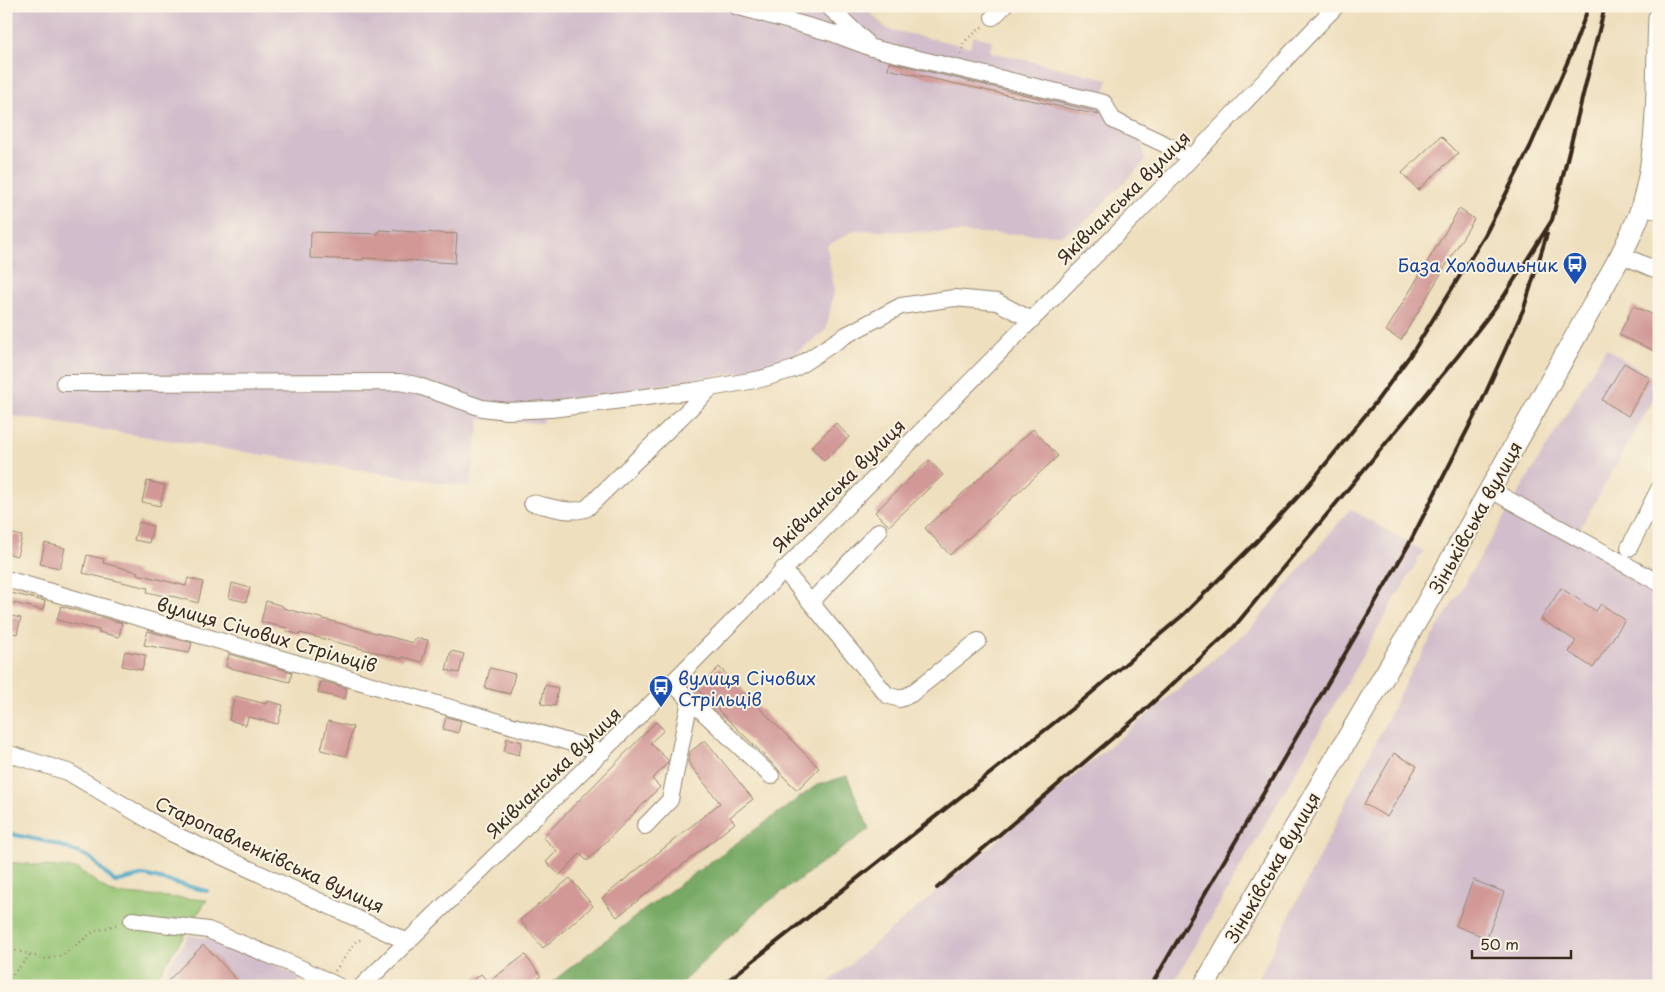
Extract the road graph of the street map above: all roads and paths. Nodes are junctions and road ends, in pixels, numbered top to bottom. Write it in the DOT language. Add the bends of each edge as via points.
graph roads {
  1 [pos="736,6"];
  2 [pos="828,6"];
  3 [pos="1336,6"];
  4 [pos="999,12"];
  5 [pos="1659,18"];
  6 [pos="1659,26"];
  7 [pos="872,48"];
  8 [pos="957,68"];
  9 [pos="1192,157"];
  10 [pos="1650,210"];
  11 [pos="1621,255"];
  12 [pos="1659,271"];
  13 [pos="1030,319"];
  14 [pos="64,383"];
  15 [pos="711,388"];
  16 [pos="1659,489"];
  17 [pos="1491,490"];
  18 [pos="532,503"];
  19 [pos="879,531"];
  20 [pos="1629,548"];
  21 [pos="784,569"];
  22 [pos="6,579"];
  23 [pos="1659,583"];
  24 [pos="811,602"];
  25 [pos="978,641"];
  26 [pos="672,683"];
  27 [pos="690,700"];
  28 [pos="603,752"];
  29 [pos="6,753"];
  30 [pos="771,776"];
  31 [pos="645,826"];
  32 [pos="132,920"];
  33 [pos="387,931"];
  34 [pos="408,942"];
  35 [pos="6,948"];
  36 [pos="30,955"];
  37 [pos="6,982"];
  38 [pos="333,983"];
  39 [pos="362,986"];
  40 [pos="1204,986"];
  1 -- 7 [label="street" via="832,32"];
  2 -- 7 [label="street"];
  3 -- 9 [label="street, Яківчанська вулиця"];
  4 -- 8 [label="path" via="964,42"];
  5 -- 6 [label="main road, Зіньківська вулиця"];
  6 -- 10 [label="main road, Зіньківська вулиця" via="1656,117 1648,182"];
  7 -- 8 [label="street"];
  8 -- 9 [label="street" via="1104,103 1113,120"];
  9 -- 13 [label="street, Яківчанська вулиця"];
  10 -- 11 [label="main road, Зіньківська вулиця"];
  11 -- 12 [label="street"];
  11 -- 17 [label="main road, Зіньківська вулиця"];
  13 -- 15 [label="street" via="997,302 954,298 901,306 846,334 794,369"];
  13 -- 21 [label="street, Яківчанська вулиця"];
  14 -- 15 [label="street" via="399,382 482,408 507,411 551,410"];
  15 -- 18 [label="street" via="587,508 579,511"];
  16 -- 20 [label="street"];
  17 -- 23 [label="street"];
  17 -- 40 [label="main road, Зіньківська вулиця"];
  19 -- 24 [label="street"];
  21 -- 24 [label="street"];
  21 -- 26 [label="street, Яківчанська вулиця"];
  22 -- 28 [label="street, вулиця Січових Стрільців"];
  24 -- 25 [label="street" via="887,695 900,699 911,694"];
  26 -- 27 [label="street"];
  26 -- 28 [label="street, Яківчанська вулиця"];
  27 -- 30 [label="street"];
  27 -- 31 [label="street" via="670,800"];
  28 -- 34 [label="street, Яківчанська вулиця"];
  29 -- 33 [label="street, Старопавленківська вулиця" via="68,772 169,832"];
  32 -- 36 [label="path" via="93,932 63,955 46,959"];
  32 -- 38 [label="street" via="208,930"];
  33 -- 34 [label="street, Старопавленківська вулиця"];
  33 -- 38 [label="path" via="356,941"];
  34 -- 39 [label="street, Яківчанська вулиця"];
  35 -- 36 [label="path"];
  36 -- 37 [label="path"];
}
